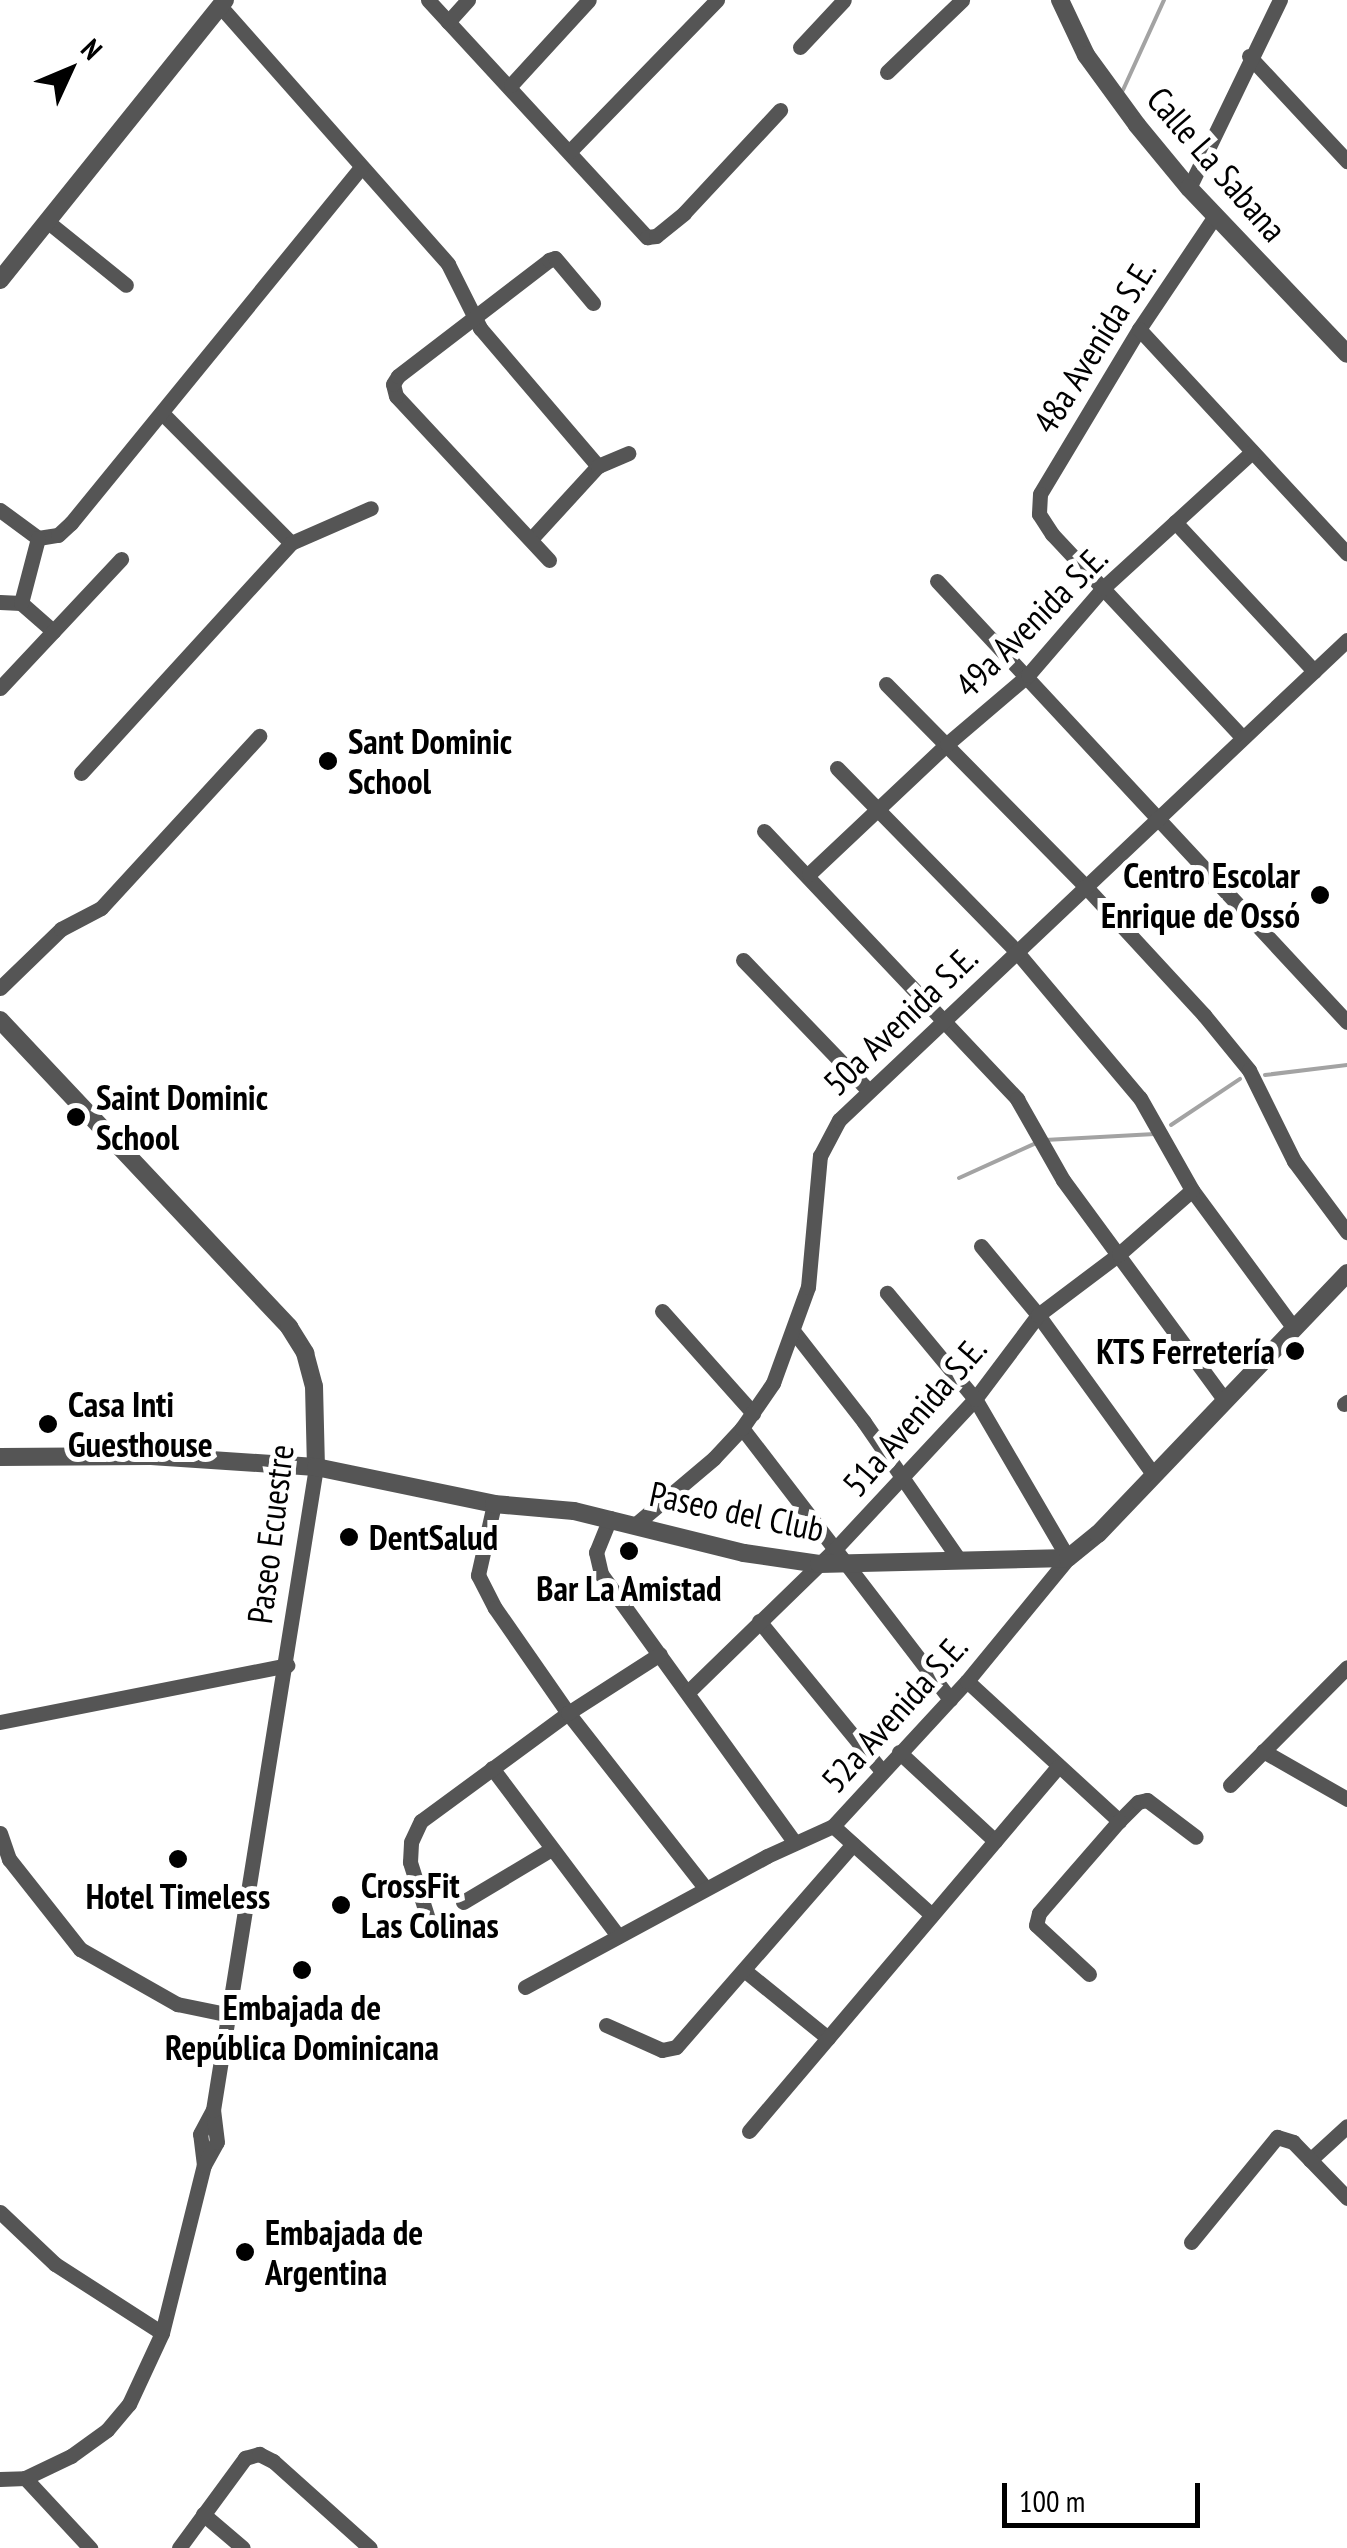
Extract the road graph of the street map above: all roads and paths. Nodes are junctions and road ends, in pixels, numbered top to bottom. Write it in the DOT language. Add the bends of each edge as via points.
graph roads {
  1 [pos="428,0"];
  2 [pos="468,0"];
  3 [pos="589,0"];
  4 [pos="716,0"];
  5 [pos="844,0"];
  6 [pos="962,0"];
  7 [pos="1060,0"];
  8 [pos="1280,0"];
  9 [pos="222,3"];
  10 [pos="448,22"];
  11 [pos="800,47"];
  12 [pos="1250,56"];
  13 [pos="887,72"];
  14 [pos="512,86"];
  15 [pos="780,110"];
  16 [pos="570,151"];
  17 [pos="1347,161"];
  18 [pos="361,168"];
  19 [pos="1189,188"];
  20 [pos="1216,216"];
  21 [pos="48,222"];
  22 [pos="0,280"];
  23 [pos="126,285"];
  24 [pos="593,302"];
  25 [pos="474,316"];
  26 [pos="1139,330"];
  27 [pos="1347,354"];
  28 [pos="164,415"];
  29 [pos="628,452"];
  30 [pos="1252,452"];
  31 [pos="598,466"];
  32 [pos="371,508"];
  33 [pos="0,510"];
  34 [pos="1174,522"];
  35 [pos="38,538"];
  36 [pos="531,539"];
  37 [pos="290,543"];
  38 [pos="1347,554"];
  39 [pos="121,559"];
  40 [pos="549,560"];
  41 [pos="937,581"];
  42 [pos="1103,588"];
  43 [pos="0,602"];
  44 [pos="22,603"];
  45 [pos="53,631"];
  46 [pos="1347,640"];
  47 [pos="1314,671"];
  48 [pos="1028,676"];
  49 [pos="886,684"];
  50 [pos="0,688"];
  51 [pos="259,736"];
  52 [pos="1243,738"];
  53 [pos="947,744"];
  54 [pos="837,768"];
  55 [pos="81,773"];
  56 [pos="876,809"];
  57 [pos="1159,816"];
  58 [pos="764,830"];
  59 [pos="809,874"];
  60 [pos="1085,886"];
  61 [pos="1016,951"];
  62 [pos="744,960"];
  63 [pos="0,988"];
  64 [pos="0,1020"];
  65 [pos="941,1021"];
  66 [pos="1347,1022"];
  67 [pos="868,1090"];
  68 [pos="1192,1190"];
  69 [pos="1347,1232"];
  70 [pos="981,1246"];
  71 [pos="1119,1254"];
  72 [pos="1347,1273"];
  73 [pos="887,1292"];
  74 [pos="662,1310"];
  75 [pos="1038,1316"];
  76 [pos="1293,1327"];
  77 [pos="794,1332"];
  78 [pos="1224,1399"];
  79 [pos="975,1400"];
  80 [pos="753,1414"];
  81 [pos="742,1428"];
  82 [pos="0,1457"];
  83 [pos="316,1467"];
  84 [pos="1154,1475"];
  85 [pos="902,1477"];
  86 [pos="494,1504"];
  87 [pos="610,1518"];
  88 [pos="636,1524"];
  89 [pos="836,1548"];
  90 [pos="1068,1558"];
  91 [pos="960,1561"];
  92 [pos="820,1564"];
  93 [pos="846,1564"];
  94 [pos="759,1621"];
  95 [pos="660,1654"];
  96 [pos="287,1665"];
  97 [pos="1347,1667"];
  98 [pos="967,1681"];
  99 [pos="689,1691"];
  100 [pos="950,1699"];
  101 [pos="568,1713"];
  102 [pos="0,1722"];
  103 [pos="1264,1751"];
  104 [pos="898,1752"];
  105 [pos="1058,1766"];
  106 [pos="492,1768"];
  107 [pos="882,1770"];
  108 [pos="1230,1786"];
  109 [pos="1347,1799"];
  110 [pos="1120,1822"];
  111 [pos="832,1826"];
  112 [pos="0,1833"];
  113 [pos="1196,1837"];
  114 [pos="995,1841"];
  115 [pos="794,1842"];
  116 [pos="853,1844"];
  117 [pos="550,1850"];
  118 [pos="706,1888"];
  119 [pos="463,1902"];
  120 [pos="932,1915"];
  121 [pos="429,1922"];
  122 [pos="618,1936"];
  123 [pos="744,1970"];
  124 [pos="1089,1974"];
  125 [pos="525,1987"];
  126 [pos="230,2015"];
  127 [pos="606,2025"];
  128 [pos="828,2038"];
  129 [pos="1347,2126"];
  130 [pos="750,2131"];
  131 [pos="1310,2160"];
  132 [pos="1347,2198"];
  133 [pos="0,2212"];
  134 [pos="1192,2242"];
  135 [pos="162,2332"];
  136 [pos="25,2478"];
  137 [pos="0,2479"];
  138 [pos="203,2514"];
  139 [pos="90,2548"];
  140 [pos="179,2548"];
  141 [pos="244,2548"];
  142 [pos="370,2548"];
  1 -- 10 [label="street"];
  2 -- 10 [label="street"];
  3 -- 14 [label="street"];
  4 -- 16 [label="street"];
  5 -- 11 [label="street"];
  6 -- 13 [label="street"];
  7 -- 19 [label="street, Calle La Sabana" via="1086,55"];
  8 -- 12 [label="street"];
  9 -- 18 [label="street"];
  9 -- 21 [label="street"];
  10 -- 14 [label="street"];
  12 -- 17 [label="street"];
  12 -- 19 [label="street"];
  14 -- 16 [label="street"];
  15 -- 16 [label="street" via="656,236 647,237"];
  18 -- 25 [label="street" via="448,264"];
  18 -- 28 [label="street"];
  19 -- 20 [label="street, Calle La Sabana"];
  20 -- 26 [label="street, 48a Avenida S.E."];
  20 -- 27 [label="street, Calle La Sabana"];
  21 -- 22 [label="street"];
  21 -- 23 [label="street"];
  24 -- 25 [label="street" via="555,258"];
  25 -- 31 [label="street"];
  25 -- 36 [label="street" via="398,376 396,396"];
  26 -- 30 [label="street"];
  26 -- 42 [label="street, 48a Avenida S.E." via="1040,494 1039,514 1052,534"];
  28 -- 35 [label="street" via="72,524"];
  28 -- 37 [label="street"];
  29 -- 31 [label="street"];
  30 -- 34 [label="street, 49a Avenida S.E."];
  30 -- 38 [label="street"];
  31 -- 36 [label="street"];
  32 -- 37 [label="street"];
  33 -- 35 [label="street"];
  34 -- 42 [label="street, 49a Avenida S.E."];
  34 -- 47 [label="street"];
  35 -- 44 [label="street"];
  36 -- 40 [label="street"];
  37 -- 55 [label="street"];
  39 -- 45 [label="street"];
  41 -- 48 [label="street"];
  42 -- 48 [label="street, 49a Avenida S.E."];
  42 -- 52 [label="street"];
  43 -- 44 [label="street"];
  44 -- 45 [label="street"];
  45 -- 50 [label="street"];
  46 -- 47 [label="street, 50a Avenida S.E."];
  47 -- 52 [label="street, 50a Avenida S.E."];
  48 -- 53 [label="street, 49a Avenida S.E."];
  48 -- 57 [label="street"];
  49 -- 53 [label="street"];
  51 -- 63 [label="street" via="101,908 61,929"];
  52 -- 57 [label="street, 50a Avenida S.E."];
  53 -- 56 [label="street, 49a Avenida S.E."];
  53 -- 60 [label="street"];
  54 -- 56 [label="street"];
  56 -- 59 [label="street, 49a Avenida S.E."];
  56 -- 61 [label="street"];
  57 -- 60 [label="street, 50a Avenida S.E."];
  57 -- 66 [label="street"];
  58 -- 59 [label="street"];
  59 -- 65 [label="street"];
  60 -- 61 [label="street, 50a Avenida S.E."];
  60 -- 69 [label="street" via="1250,1070 1294,1162"];
  61 -- 65 [label="street, 50a Avenida S.E."];
  61 -- 68 [label="street" via="1140,1098"];
  62 -- 67 [label="street"];
  64 -- 83 [label="street, Paseo Ecuestre" via="289,1328 314,1386"];
  65 -- 67 [label="street, 50a Avenida S.E."];
  65 -- 71 [label="street" via="1017,1098 1063,1180"];
  67 -- 77 [label="street, 50a Avenida S.E." via="839,1120 820,1156 808,1287"];
  68 -- 71 [label="street, 51a Avenida S.E."];
  68 -- 76 [label="street"];
  70 -- 75 [label="street"];
  71 -- 75 [label="street, 51a Avenida S.E."];
  71 -- 78 [label="street"];
  72 -- 76 [label="street"];
  73 -- 79 [label="street"];
  74 -- 80 [label="street"];
  75 -- 79 [label="street, 51a Avenida S.E."];
  75 -- 84 [label="street"];
  76 -- 78 [label="street"];
  77 -- 80 [label="street, 50a Avenida S.E."];
  77 -- 85 [label="street"];
  78 -- 84 [label="street"];
  79 -- 85 [label="street, 51a Avenida S.E."];
  79 -- 90 [label="street"];
  80 -- 81 [label="street, 50a Avenida S.E."];
  81 -- 88 [label="street, 50a Avenida S.E."];
  81 -- 89 [label="street"];
  82 -- 83 [label="street, Paseo del Club" via="151,1456"];
  83 -- 86 [label="street, Paseo del Club"];
  83 -- 96 [label="street, Paseo Ecuestre"];
  84 -- 90 [label="street"];
  85 -- 89 [label="street, 51a Avenida S.E."];
  85 -- 91 [label="street"];
  86 -- 87 [label="street, Paseo del Club"];
  86 -- 101 [label="street" via="478,1575"];
  87 -- 88 [label="street, Paseo del Club"];
  87 -- 95 [label="street" via="596,1552 601,1574"];
  88 -- 92 [label="street, Paseo del Club" via="744,1553"];
  89 -- 92 [label="street, 51a Avenida S.E."];
  89 -- 93 [label="street"];
  90 -- 91 [label="street, Paseo del Club"];
  90 -- 98 [label="street, 52a Avenida S.E."];
  91 -- 93 [label="street, Paseo del Club"];
  92 -- 93 [label="street, Paseo del Club"];
  92 -- 94 [label="street, 51a Avenida S.E."];
  93 -- 100 [label="street"];
  94 -- 99 [label="street, 51a Avenida S.E."];
  94 -- 107 [label="street"];
  95 -- 99 [label="street"];
  95 -- 101 [label="street"];
  96 -- 102 [label="street"];
  96 -- 126 [label="street, Paseo Ecuestre"];
  97 -- 103 [label="street"];
  98 -- 100 [label="street, 52a Avenida S.E."];
  98 -- 105 [label="street"];
  99 -- 115 [label="street"];
  100 -- 104 [label="street, 52a Avenida S.E."];
  101 -- 106 [label="street"];
  101 -- 118 [label="street"];
  103 -- 108 [label="street"];
  103 -- 109 [label="street"];
  104 -- 107 [label="street, 52a Avenida S.E."];
  104 -- 114 [label="street"];
  105 -- 110 [label="street"];
  105 -- 114 [label="street"];
  106 -- 117 [label="street"];
  106 -- 121 [label="street" via="421,1822 412,1842 410,1862"];
  107 -- 111 [label="street, 52a Avenida S.E."];
  110 -- 113 [label="street" via="1147,1800"];
  110 -- 124 [label="street" via="1036,1925"];
  111 -- 115 [label="street, 52a Avenida S.E."];
  111 -- 116 [label="street"];
  112 -- 126 [label="street" via="9,1859 80,1949 177,2004"];
  114 -- 120 [label="street"];
  115 -- 118 [label="street, 52a Avenida S.E."];
  116 -- 120 [label="street"];
  116 -- 123 [label="street"];
  117 -- 119 [label="street"];
  117 -- 122 [label="street"];
  118 -- 122 [label="street, 52a Avenida S.E."];
  120 -- 128 [label="street"];
  122 -- 125 [label="street, 52a Avenida S.E."];
  123 -- 127 [label="street" via="676,2047 662,2050"];
  123 -- 128 [label="street"];
  126 -- 135 [label="street, Paseo Ecuestre" via="214,2110 217,2142 204,2165"];
  128 -- 130 [label="street"];
  129 -- 131 [label="street"];
  131 -- 132 [label="street"];
  131 -- 134 [label="street" via="1293,2142 1270,2141"];
  133 -- 135 [label="street" via="55,2264"];
  135 -- 136 [label="street, Paseo Ecuestre" via="129,2404 106,2430"];
  136 -- 137 [label="street"];
  136 -- 139 [label="street"];
  138 -- 140 [label="street"];
  138 -- 141 [label="street"];
  138 -- 142 [label="street" via="246,2458 259,2454"];
}
